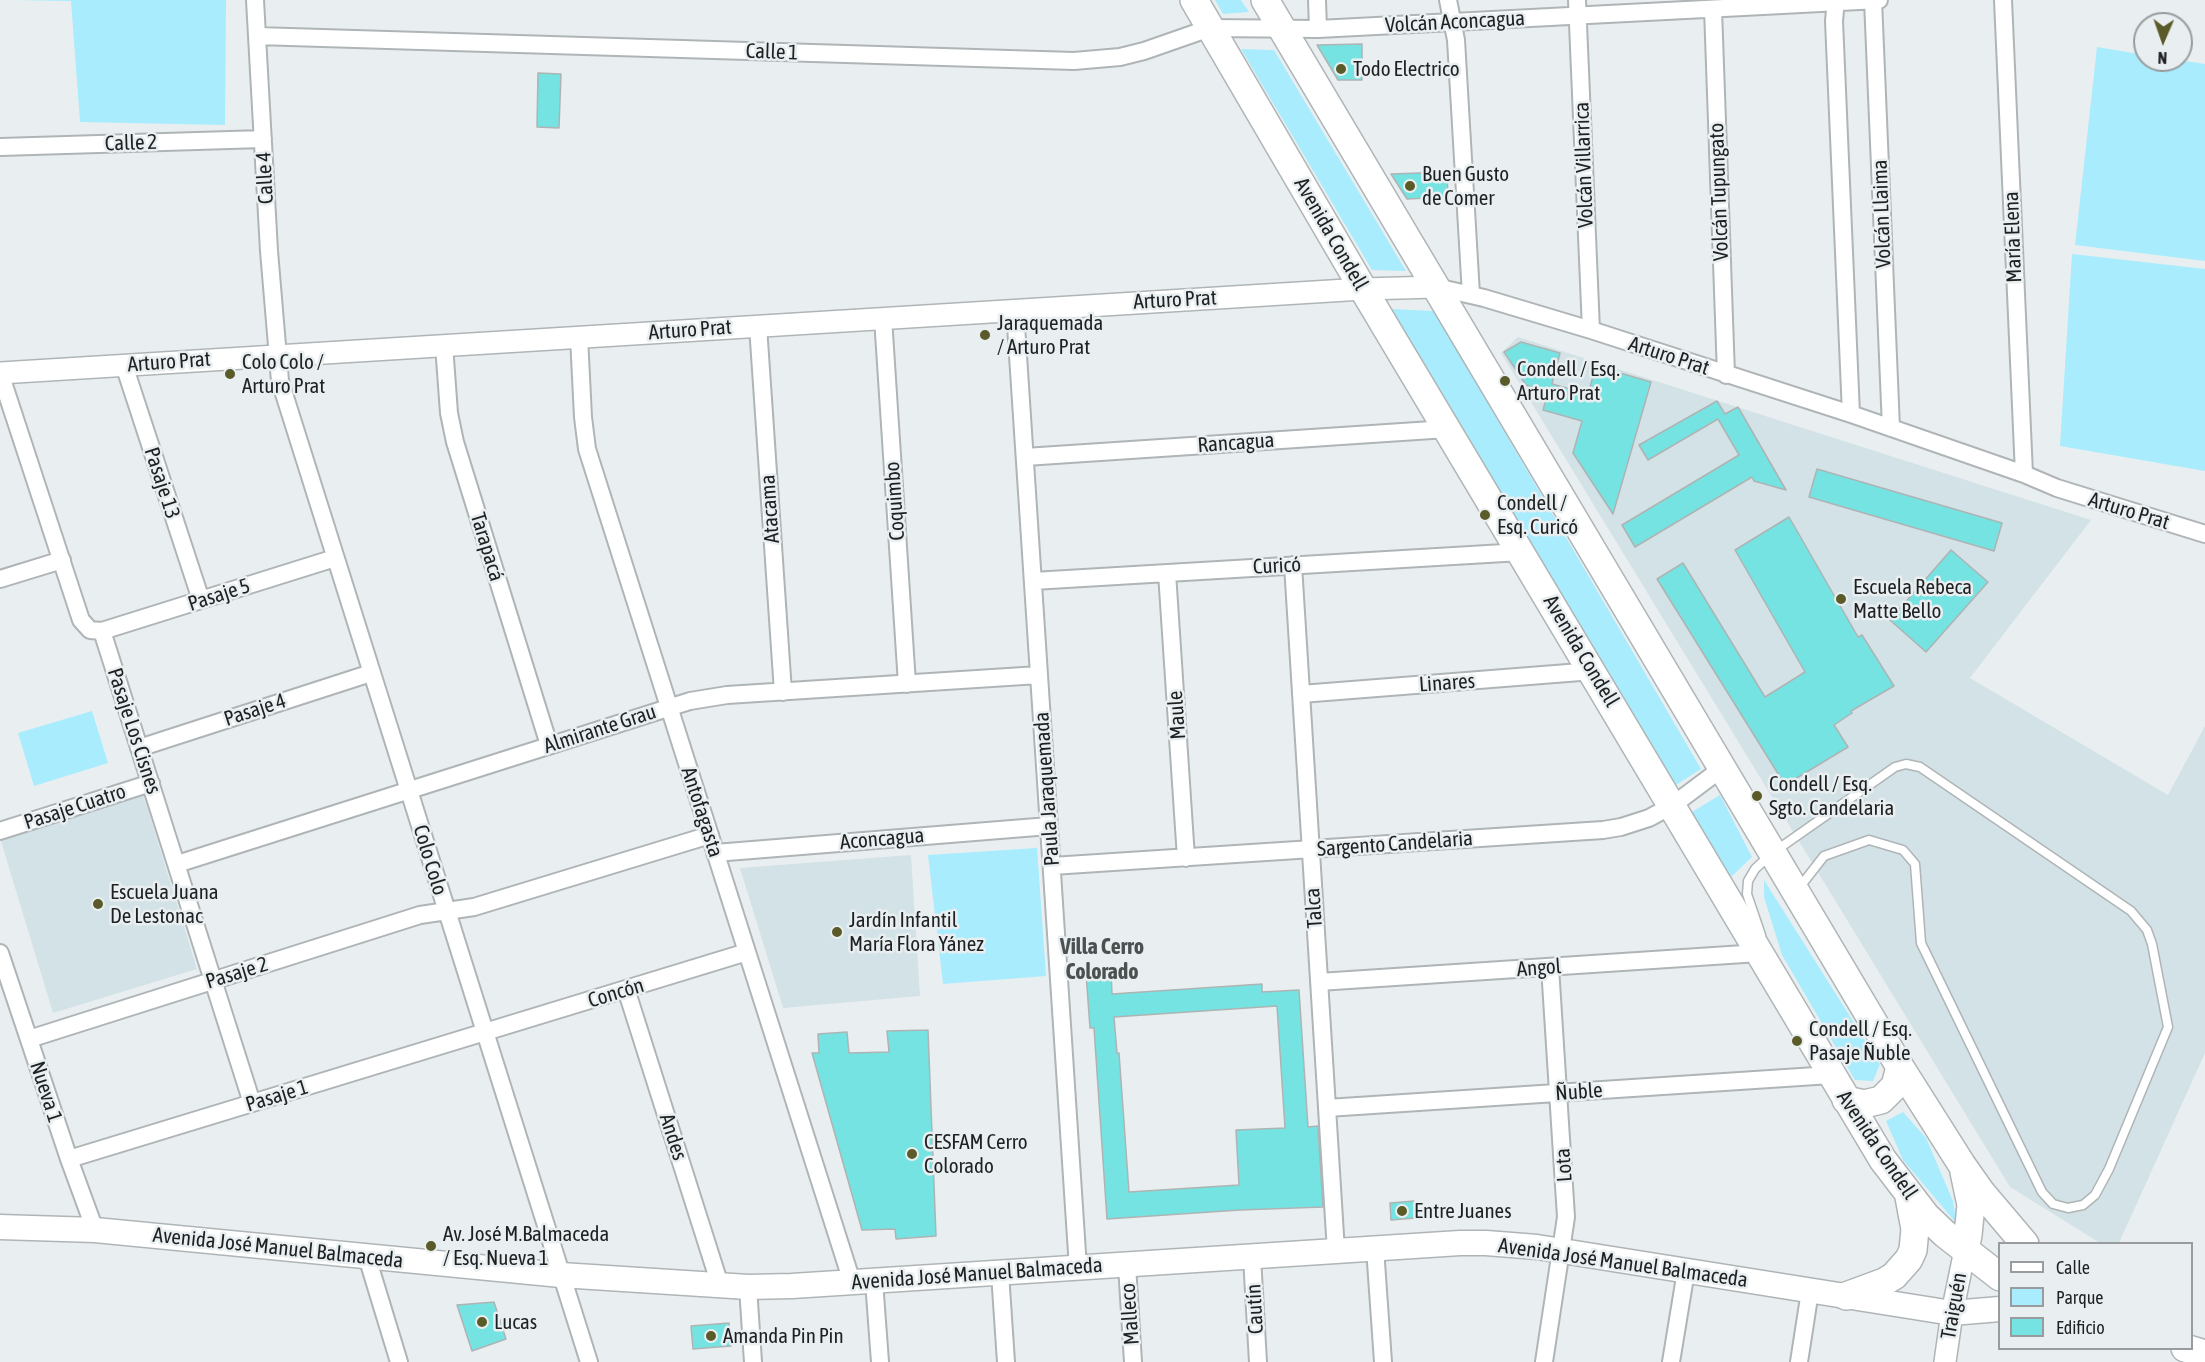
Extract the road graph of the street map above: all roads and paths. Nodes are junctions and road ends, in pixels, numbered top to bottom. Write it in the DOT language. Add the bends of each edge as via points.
graph roads {
  1 [pos="255,0"];
  2 [pos="1194,0"];
  3 [pos="1265,0"];
  4 [pos="1317,0"];
  5 [pos="1449,0"];
  6 [pos="1873,0"];
  7 [pos="1879,0"];
  8 [pos="2003,0"];
  9 [pos="1836,1"];
  10 [pos="1577,8"];
  11 [pos="1713,9"];
  12 [pos="1452,22"];
  13 [pos="1210,28"];
  14 [pos="1318,29"];
  15 [pos="1282,30"];
  16 [pos="257,36"];
  17 [pos="263,139"];
  18 [pos="0,147"];
  19 [pos="1436,287"];
  20 [pos="1363,289"];
  21 [pos="1471,295"];
  22 [pos="1016,310"];
  23 [pos="883,318"];
  24 [pos="758,326"];
  25 [pos="1591,330"];
  26 [pos="579,337"];
  27 [pos="444,345"];
  28 [pos="276,356"];
  29 [pos="124,365"];
  30 [pos="0,373"];
  31 [pos="1726,375"];
  32 [pos="1851,414"];
  33 [pos="1891,428"];
  34 [pos="1447,429"];
  35 [pos="1025,457"];
  36 [pos="2024,474"];
  37 [pos="2205,534"];
  38 [pos="1521,552"];
  39 [pos="335,558"];
  40 [pos="62,560"];
  41 [pos="1293,565"];
  42 [pos="1167,573"];
  43 [pos="0,579"];
  44 [pos="1033,581"];
  45 [pos="201,600"];
  46 [pos="102,631"];
  47 [pos="1593,671"];
  48 [pos="371,673"];
  49 [pos="1039,675"];
  50 [pos="907,684"];
  51 [pos="783,692"];
  52 [pos="1301,694"];
  53 [pos="669,706"];
  54 [pos="549,745"];
  55 [pos="140,748"];
  56 [pos="1721,769"];
  57 [pos="151,783"];
  58 [pos="408,790"];
  59 [pos="1672,805"];
  60 [pos="1049,826"];
  61 [pos="0,831"];
  62 [pos="710,835"];
  63 [pos="1311,850"];
  64 [pos="715,853"];
  65 [pos="1771,854"];
  66 [pos="1186,858"];
  67 [pos="177,864"];
  68 [pos="1052,866"];
  69 [pos="1795,893"];
  70 [pos="446,911"];
  71 [pos="0,952"];
  72 [pos="747,952"];
  73 [pos="1759,953"];
  74 [pos="1550,967"];
  75 [pos="213,980"];
  76 [pos="1319,982"];
  77 [pos="626,989"];
  78 [pos="484,1033"];
  79 [pos="29,1039"];
  80 [pos="1900,1067"];
  81 [pos="1831,1075"];
  82 [pos="1559,1093"];
  83 [pos="1846,1100"];
  84 [pos="252,1103"];
  85 [pos="1327,1108"];
  86 [pos="69,1159"];
  87 [pos="1962,1165"];
  88 [pos="1909,1196"];
  89 [pos="0,1227"];
  90 [pos="95,1230"];
  91 [pos="2023,1242"];
  92 [pos="1375,1248"];
  93 [pos="1965,1250"];
  94 [pos="1336,1251"];
  95 [pos="1562,1251"];
  96 [pos="368,1257"];
  97 [pos="1252,1257"];
  98 [pos="1126,1265"];
  99 [pos="1078,1268"];
  100 [pos="1686,1271"];
  101 [pos="1000,1273"];
  102 [pos="561,1275"];
  103 [pos="1998,1275"];
  104 [pos="863,1281"];
  105 [pos="720,1286"];
  106 [pos="748,1287"];
  107 [pos="1810,1291"];
  108 [pos="1846,1296"];
  109 [pos="1998,1309"];
  110 [pos="1952,1313"];
  111 [pos="399,1362"];
  112 [pos="589,1362"];
  113 [pos="753,1362"];
  114 [pos="880,1362"];
  115 [pos="1006,1362"];
  116 [pos="1133,1362"];
  117 [pos="1258,1362"];
  118 [pos="1383,1362"];
  119 [pos="1544,1362"];
  120 [pos="1671,1362"];
  121 [pos="1799,1362"];
  122 [pos="1944,1362"];
  1 -- 16 [label="street, Calle 4"];
  2 -- 13 [label="main road, Avenida Condell"];
  3 -- 15 [label="main road"];
  4 -- 14 [label="street"];
  5 -- 12 [label="street"];
  6 -- 7 [label="street, Volcán Aconcagua"];
  6 -- 9 [label="street, Volcán Aconcagua"];
  6 -- 33 [label="street, Volcán Llaima"];
  8 -- 36 [label="street, María Elena"];
  9 -- 11 [label="street, Volcán Aconcagua"];
  9 -- 32 [label="street, Volcán Llaima"];
  10 -- 11 [label="street, Volcán Aconcagua"];
  10 -- 12 [label="street, Volcán Aconcagua"];
  10 -- 25 [label="street, Volcán Villarrica"];
  11 -- 31 [label="street, Volcán Tupungato"];
  12 -- 14 [label="street, Volcán Aconcagua"];
  12 -- 21 [label="street"];
  13 -- 15 [label="street, Calle 1"];
  13 -- 16 [label="street, Calle 1" via="1136,53 1074,61"];
  13 -- 20 [label="main road, Avenida Condell"];
  14 -- 15 [label="street, Volcán Aconcagua"];
  15 -- 19 [label="main road"];
  16 -- 17 [label="street, Calle 4"];
  17 -- 18 [label="street, Calle 2"];
  17 -- 28 [label="street, Calle 4"];
  19 -- 20 [label="street, Arturo Prat"];
  19 -- 21 [label="street, Arturo Prat"];
  19 -- 56 [label="main road"];
  20 -- 22 [label="street, Arturo Prat"];
  20 -- 34 [label="main road, Avenida Condell"];
  21 -- 25 [label="street, Arturo Prat"];
  22 -- 23 [label="street, Arturo Prat"];
  22 -- 35 [label="street, Paula Jaraquemada"];
  23 -- 24 [label="street, Arturo Prat"];
  23 -- 50 [label="street, Coquimbo"];
  24 -- 26 [label="street, Arturo Prat"];
  24 -- 51 [label="street, Atacama"];
  25 -- 31 [label="street, Arturo Prat"];
  26 -- 27 [label="street, Arturo Prat"];
  26 -- 53 [label="street, Antofagasta" via="587,449"];
  27 -- 28 [label="street, Arturo Prat"];
  27 -- 54 [label="street, Tarapacá" via="455,442"];
  28 -- 29 [label="street, Arturo Prat"];
  28 -- 39 [label="street, Colo Colo" via="280,381"];
  29 -- 30 [label="street, Arturo Prat"];
  29 -- 45 [label="street, Pasaje 13"];
  30 -- 40 [label="street"];
  31 -- 32 [label="street, Arturo Prat"];
  32 -- 33 [label="street, Arturo Prat"];
  33 -- 36 [label="street, Arturo Prat"];
  34 -- 35 [label="street, Rancagua"];
  34 -- 38 [label="main road, Avenida Condell"];
  35 -- 44 [label="street, Paula Jaraquemada"];
  36 -- 37 [label="street, Arturo Prat"];
  38 -- 41 [label="street, Curicó"];
  38 -- 47 [label="main road, Avenida Condell"];
  39 -- 45 [label="street, Pasaje 5"];
  39 -- 48 [label="street, Colo Colo"];
  40 -- 43 [label="street"];
  40 -- 46 [label="street" via="81,620 90,630"];
  41 -- 42 [label="street, Curicó"];
  41 -- 52 [label="street, Talca"];
  42 -- 44 [label="street, Curicó"];
  42 -- 66 [label="street, Maule"];
  44 -- 49 [label="street, Paula Jaraquemada"];
  45 -- 46 [label="street, Pasaje 5"];
  46 -- 55 [label="street, Pasaje Los Cisnes"];
  47 -- 52 [label="street, Linares"];
  47 -- 59 [label="main road, Avenida Condell"];
  48 -- 55 [label="street, Pasaje 4"];
  48 -- 58 [label="street, Colo Colo"];
  49 -- 50 [label="street, Almirante Grau"];
  49 -- 60 [label="street, Paula Jaraquemada"];
  50 -- 51 [label="street, Almirante Grau"];
  51 -- 53 [label="street, Almirante Grau" via="708,697"];
  52 -- 63 [label="street, Talca"];
  53 -- 54 [label="street, Almirante Grau"];
  53 -- 62 [label="street, Antofagasta"];
  54 -- 58 [label="street, Almirante Grau"];
  55 -- 57 [label="street, Pasaje Los Cisnes"];
  56 -- 59 [label="street, Sargento Candelaria"];
  56 -- 65 [label="main road"];
  57 -- 61 [label="street, Pasaje Cuatro"];
  57 -- 67 [label="street, Pasaje Los Cisnes"];
  58 -- 67 [label="street, Almirante Grau"];
  58 -- 70 [label="street, Colo Colo"];
  59 -- 63 [label="street, Sargento Candelaria" via="1649,818 1603,830"];
  59 -- 73 [label="main road, Avenida Condell"];
  60 -- 64 [label="street, Aconcagua"];
  60 -- 68 [label="street, Paula Jaraquemada"];
  62 -- 64 [label="street, Antofagasta"];
  62 -- 70 [label="street"];
  63 -- 66 [label="street, Sargento Candelaria"];
  63 -- 76 [label="street, Talca"];
  64 -- 72 [label="street, Antofagasta"];
  65 -- 69 [label="main road"];
  65 -- 69 [label="lane" via="1894,767 1906,764 1920,767 2131,911 2147,930 2152,944 2168,1027 2109,1169 2090,1201 2076,1207 2060,1207 2042,1192 1921,943 1916,864 1903,849 1869,840 1824,856"];
  65 -- 73 [label="lane" via="1751,874 1746,888 1760,928"];
  66 -- 68 [label="street, Sargento Candelaria"];
  67 -- 75 [label="street, Pasaje Los Cisnes"];
  68 -- 99 [label="street, Paula Jaraquemada"];
  69 -- 80 [label="main road"];
  70 -- 75 [label="street, Pasaje 2" via="420,915"];
  70 -- 78 [label="street, Colo Colo"];
  71 -- 79 [label="street, Nueva 1"];
  72 -- 77 [label="street, Concón"];
  72 -- 104 [label="street, Antofagasta"];
  73 -- 74 [label="street, Angol"];
  73 -- 81 [label="main road, Avenida Condell"];
  74 -- 76 [label="street, Angol"];
  74 -- 82 [label="street, Lota"];
  75 -- 79 [label="street, Pasaje 2"];
  75 -- 84 [label="street, Pasaje Los Cisnes"];
  76 -- 85 [label="street, Talca"];
  77 -- 78 [label="street, Concón"];
  77 -- 105 [label="street, Andes"];
  78 -- 84 [label="street, Pasaje 1"];
  78 -- 102 [label="street, Colo Colo"];
  79 -- 86 [label="street, Nueva 1"];
  80 -- 83 [label="main road" via="1895,1086 1881,1100 1864,1104"];
  80 -- 87 [label="main road"];
  81 -- 82 [label="street, Ñuble"];
  81 -- 83 [label="main road, Avenida Condell"];
  82 -- 85 [label="street, Ñuble"];
  82 -- 95 [label="street, Lota" via="1566,1206"];
  83 -- 88 [label="main road, Avenida Condell"];
  84 -- 86 [label="street, Pasaje 1"];
  85 -- 94 [label="street, Talca"];
  86 -- 90 [label="street, Nueva 1"];
  87 -- 91 [label="main road"];
  87 -- 93 [label="main road" via="1971,1205"];
  88 -- 93 [label="main road, Avenida Condell"];
  88 -- 108 [label="main road" via="1915,1229 1909,1259 1884,1282"];
  89 -- 90 [label="main road, Avenida José Manuel Balmaceda"];
  90 -- 96 [label="main road, Avenida José Manuel Balmaceda"];
  92 -- 94 [label="main road, Avenida José Manuel Balmaceda"];
  92 -- 95 [label="main road, Avenida José Manuel Balmaceda" via="1486,1243"];
  92 -- 118 [label="street"];
  93 -- 103 [label="main road, Avenida Condell"];
  93 -- 110 [label="street, Traiguén"];
  94 -- 97 [label="main road, Avenida José Manuel Balmaceda"];
  95 -- 100 [label="main road, Avenida José Manuel Balmaceda"];
  95 -- 119 [label="street, Lota"];
  96 -- 102 [label="main road, Avenida José Manuel Balmaceda"];
  96 -- 111 [label="street"];
  97 -- 98 [label="main road, Avenida José Manuel Balmaceda"];
  97 -- 117 [label="street, Cautín"];
  98 -- 99 [label="main road, Avenida José Manuel Balmaceda"];
  98 -- 116 [label="street, Malleco"];
  99 -- 101 [label="main road, Avenida José Manuel Balmaceda"];
  100 -- 107 [label="main road, Avenida José Manuel Balmaceda"];
  100 -- 120 [label="street"];
  101 -- 104 [label="main road, Avenida José Manuel Balmaceda"];
  101 -- 115 [label="street"];
  102 -- 105 [label="main road, Avenida José Manuel Balmaceda"];
  102 -- 112 [label="street, Colo Colo"];
  104 -- 106 [label="main road, Avenida José Manuel Balmaceda"];
  104 -- 114 [label="street, Antofagasta"];
  105 -- 106 [label="main road, Avenida José Manuel Balmaceda"];
  106 -- 113 [label="street"];
  107 -- 108 [label="main road, Avenida José Manuel Balmaceda"];
  107 -- 121 [label="street"];
  108 -- 110 [label="main road, Avenida José Manuel Balmaceda"];
  109 -- 110 [label="main road, Avenida José Manuel Balmaceda"];
  110 -- 122 [label="street, Traiguén"];
}
